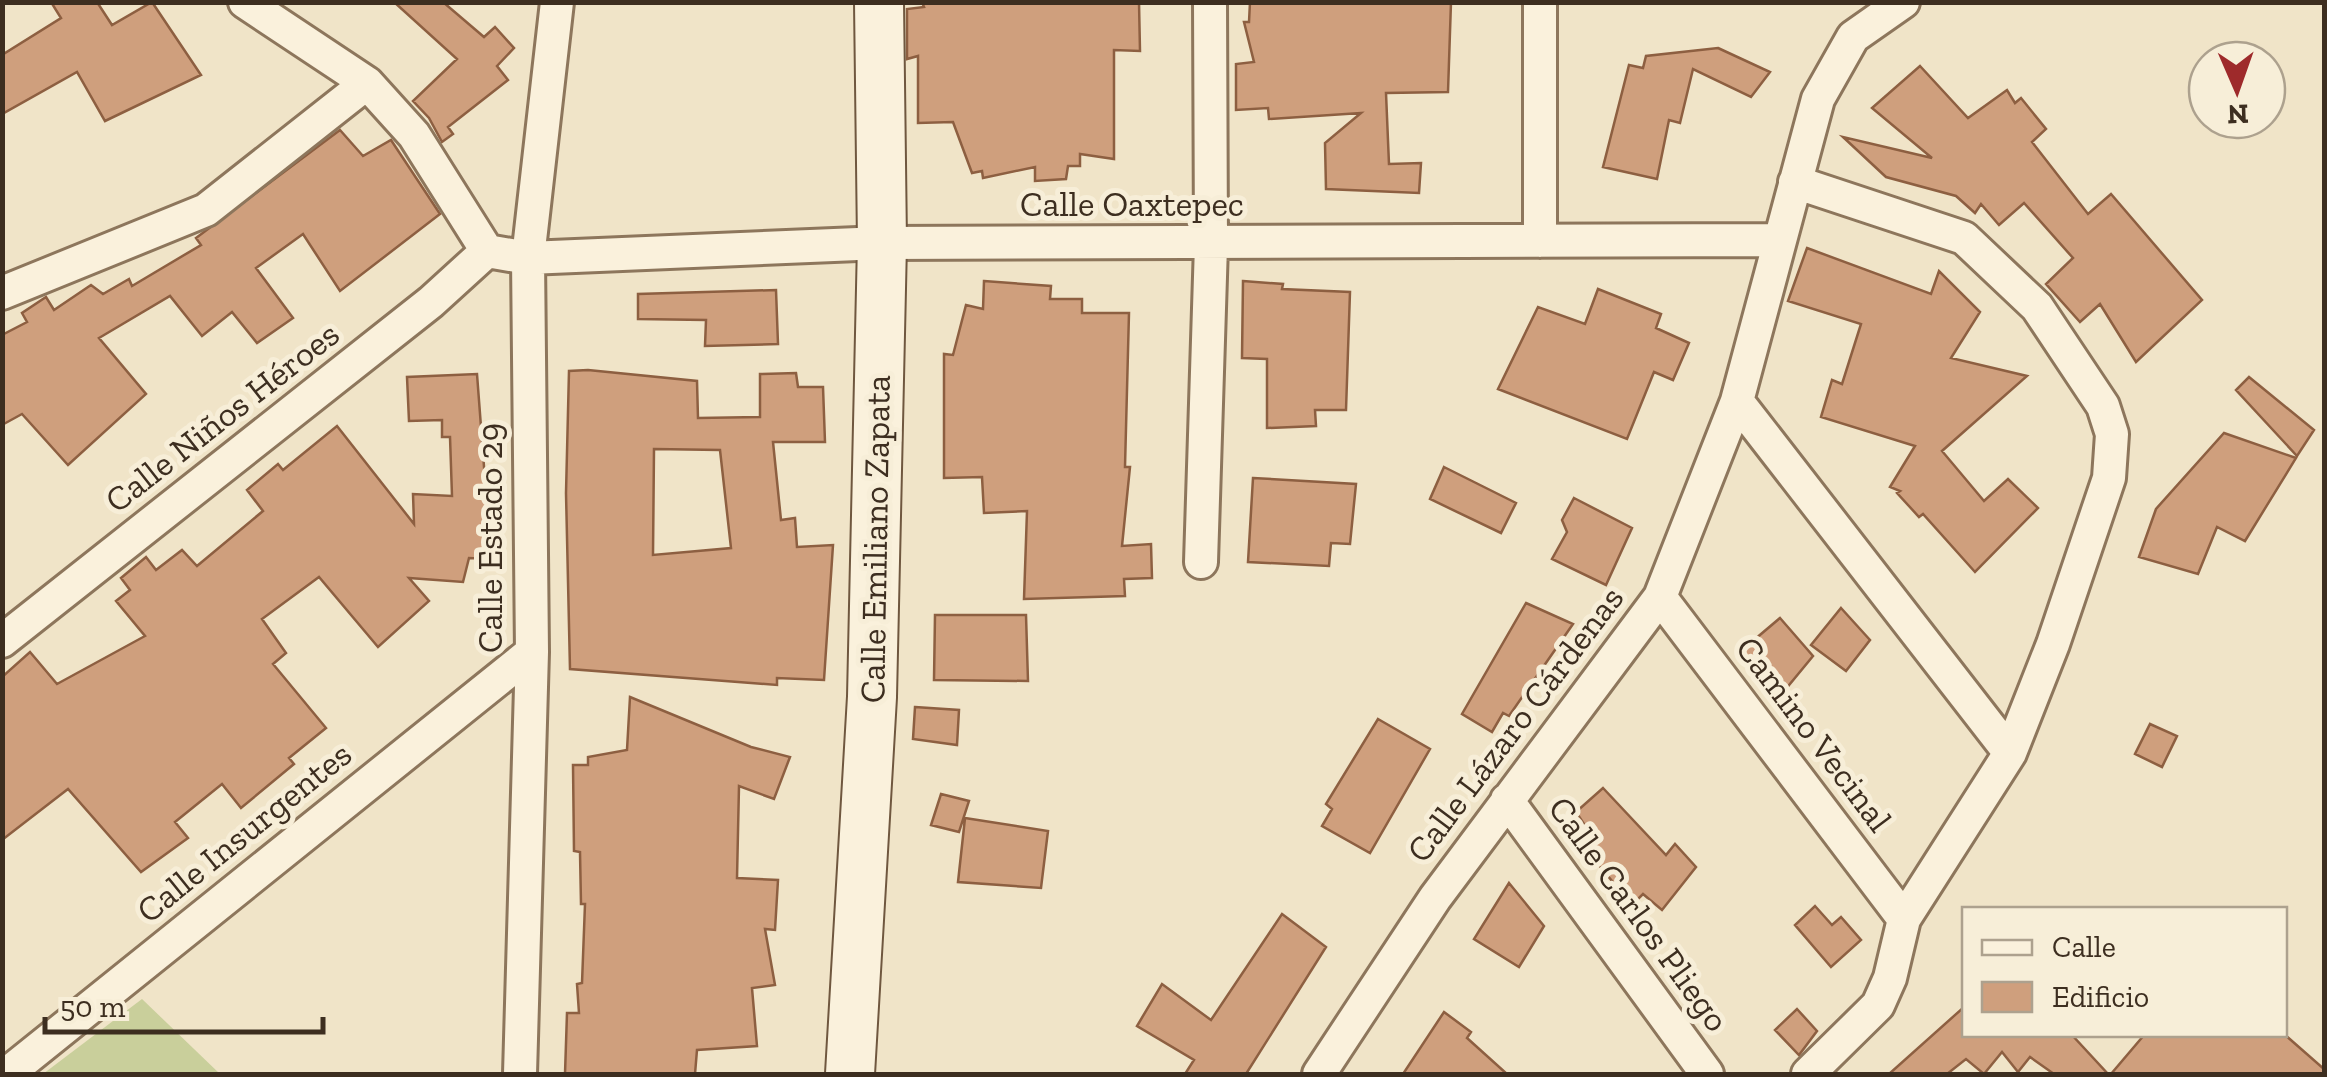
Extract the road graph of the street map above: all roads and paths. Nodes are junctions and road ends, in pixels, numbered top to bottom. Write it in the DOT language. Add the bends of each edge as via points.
graph roads {
  1 [pos="245,2"];
  2 [pos="557,2"];
  3 [pos="880,2"];
  4 [pos="1210,2"];
  5 [pos="1540,2"];
  6 [pos="1854,2"];
  7 [pos="1903,2"];
  8 [pos="1854,37"];
  9 [pos="367,83"];
  10 [pos="1795,182"];
  11 [pos="1778,240"];
  12 [pos="1540,241"];
  13 [pos="882,244"];
  14 [pos="1211,245"];
  15 [pos="487,250"];
  16 [pos="528,258"];
  17 [pos="2,292"];
  18 [pos="1737,401"];
  19 [pos="1201,562"];
  20 [pos="1660,597"];
  21 [pos="2,641"];
  22 [pos="532,652"];
  23 [pos="2010,752"];
  24 [pos="1507,800"];
  25 [pos="1904,919"];
  26 [pos="7,1074"];
  27 [pos="520,1074"];
  28 [pos="850,1074"];
  29 [pos="1318,1074"];
  30 [pos="1707,1074"];
  31 [pos="1808,1074"];
  1 -- 9 [label="street"];
  2 -- 16 [label="street, Calle Estado 29"];
  3 -- 13 [label="street, Calle Emiliano Zapata"];
  4 -- 14 [label="street"];
  5 -- 12 [label="street"];
  6 -- 8 [label="street"];
  7 -- 8 [label="street, Calle Lázaro Cárdenas"];
  8 -- 10 [label="street, Calle Lázaro Cárdenas" via="1818,99"];
  9 -- 15 [label="street" via="414,136"];
  9 -- 17 [label="street" via="206,210"];
  10 -- 11 [label="street, Calle Lázaro Cárdenas"];
  10 -- 23 [label="street" via="1964,238 2037,307 2103,406 2112,434 2109,478"];
  11 -- 12 [label="street, Calle Oaxtepec"];
  11 -- 18 [label="street, Calle Lázaro Cárdenas"];
  12 -- 14 [label="street, Calle Oaxtepec"];
  13 -- 14 [label="street, Calle Oaxtepec"];
  13 -- 16 [label="street, Calle Oaxtepec"];
  13 -- 28 [label="street, Calle Emiliano Zapata" via="872,697"];
  14 -- 19 [label="street"];
  15 -- 16 [label="street, Calle Oaxtepec"];
  15 -- 21 [label="street, Calle Niños Héroes" via="431,302"];
  16 -- 22 [label="street, Calle Estado 29"];
  18 -- 20 [label="street, Calle Lázaro Cárdenas"];
  18 -- 23 [label="street"];
  20 -- 24 [label="street, Calle Lázaro Cárdenas"];
  20 -- 25 [label="street, Camino Vecinal"];
  22 -- 26 [label="street, Calle Insurgentes"];
  22 -- 27 [label="street, Calle Estado 29"];
  23 -- 25 [label="street"];
  24 -- 29 [label="street, Calle Lázaro Cárdenas"];
  24 -- 30 [label="street, Calle Carlos Pliego"];
  25 -- 31 [label="street" via="1878,1004"];
}
